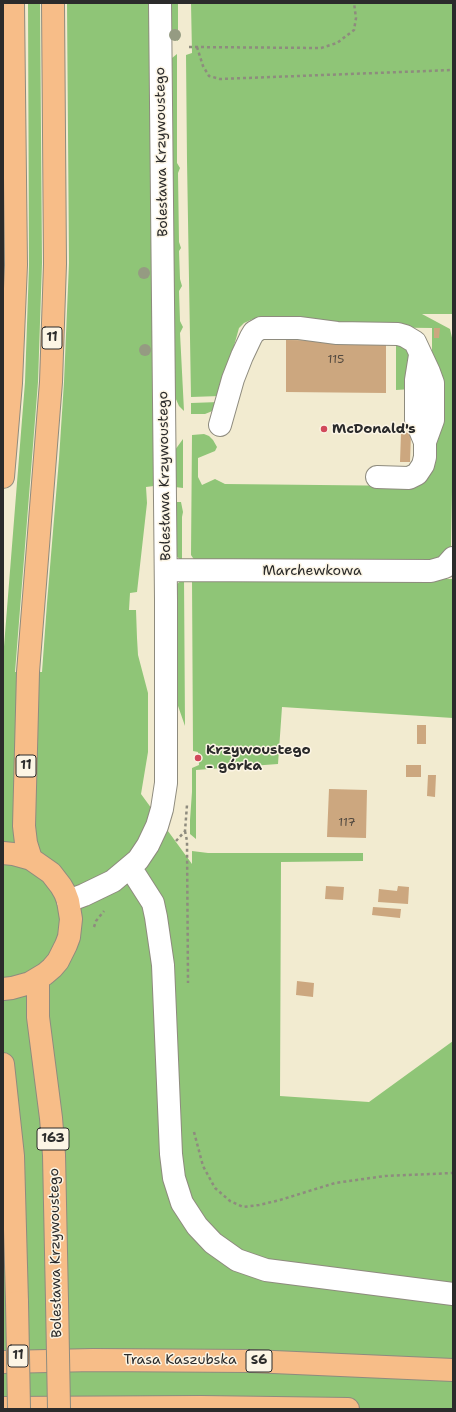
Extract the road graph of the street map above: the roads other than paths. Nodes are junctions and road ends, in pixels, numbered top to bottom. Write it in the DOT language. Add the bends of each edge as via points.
graph roads {
  1 [pos="13,3"];
  2 [pos="54,3"];
  3 [pos="160,3"];
  4 [pos="220,425"];
  5 [pos="3,477"];
  6 [pos="377,477"];
  7 [pos="453,558"];
  8 [pos="166,570"];
  9 [pos="3,853"];
  10 [pos="30,859"];
  11 [pos="130,867"];
  12 [pos="68,901"];
  13 [pos="38,979"];
  14 [pos="3,989"];
  15 [pos="3,1064"];
  16 [pos="453,1294"];
  17 [pos="3,1352"];
  18 [pos="64,1360"];
  19 [pos="3,1362"];
  20 [pos="453,1370"];
  21 [pos="11,1409"];
  22 [pos="59,1409"];
  23 [pos="348,1409"];
  1 -- 5 [label="main road" via="16,266 11,383"];
  2 -- 10 [label="main road, 11" via="55,272 51,382 28,672 24,826"];
  3 -- 8 [label="street, Bolesława Krzywoustego"];
  4 -- 6 [label="street" via="242,356 254,332 261,328 299,328 337,333 405,336 415,342 429,372 432,383 433,420 425,442 423,465 417,474 409,478"];
  7 -- 8 [label="street, Marchewkowa" via="445,567 431,571"];
  8 -- 11 [label="street, Bolesława Krzywoustego" via="167,760 164,795 154,835"];
  9 -- 10 [label="main road"];
  10 -- 12 [label="main road" via="51,873"];
  11 -- 12 [label="street, Bolesława Krzywoustego" via="113,881"];
  11 -- 16 [label="street" via="153,903 156,917 163,965 174,1178 182,1203 197,1226 213,1244 237,1260 266,1270"];
  12 -- 13 [label="main road" via="70,928 66,945 58,961"];
  13 -- 14 [label="main road" via="21,986"];
  13 -- 22 [label="main road, Bolesława Krzywoustego / 163, bridge" via="38,1017 54,1155"];
  15 -- 21 [label="main road, 11, bridge" via="13,1156 17,1302"];
  17 -- 18 [label="main road, 11"];
  18 -- 19 [label="main road, Trasa Kaszubska / S6"];
  18 -- 20 [label="main road, Trasa Kaszubska / S6" via="251,1361"];
  21 -- 23 [label="main road"];
}
